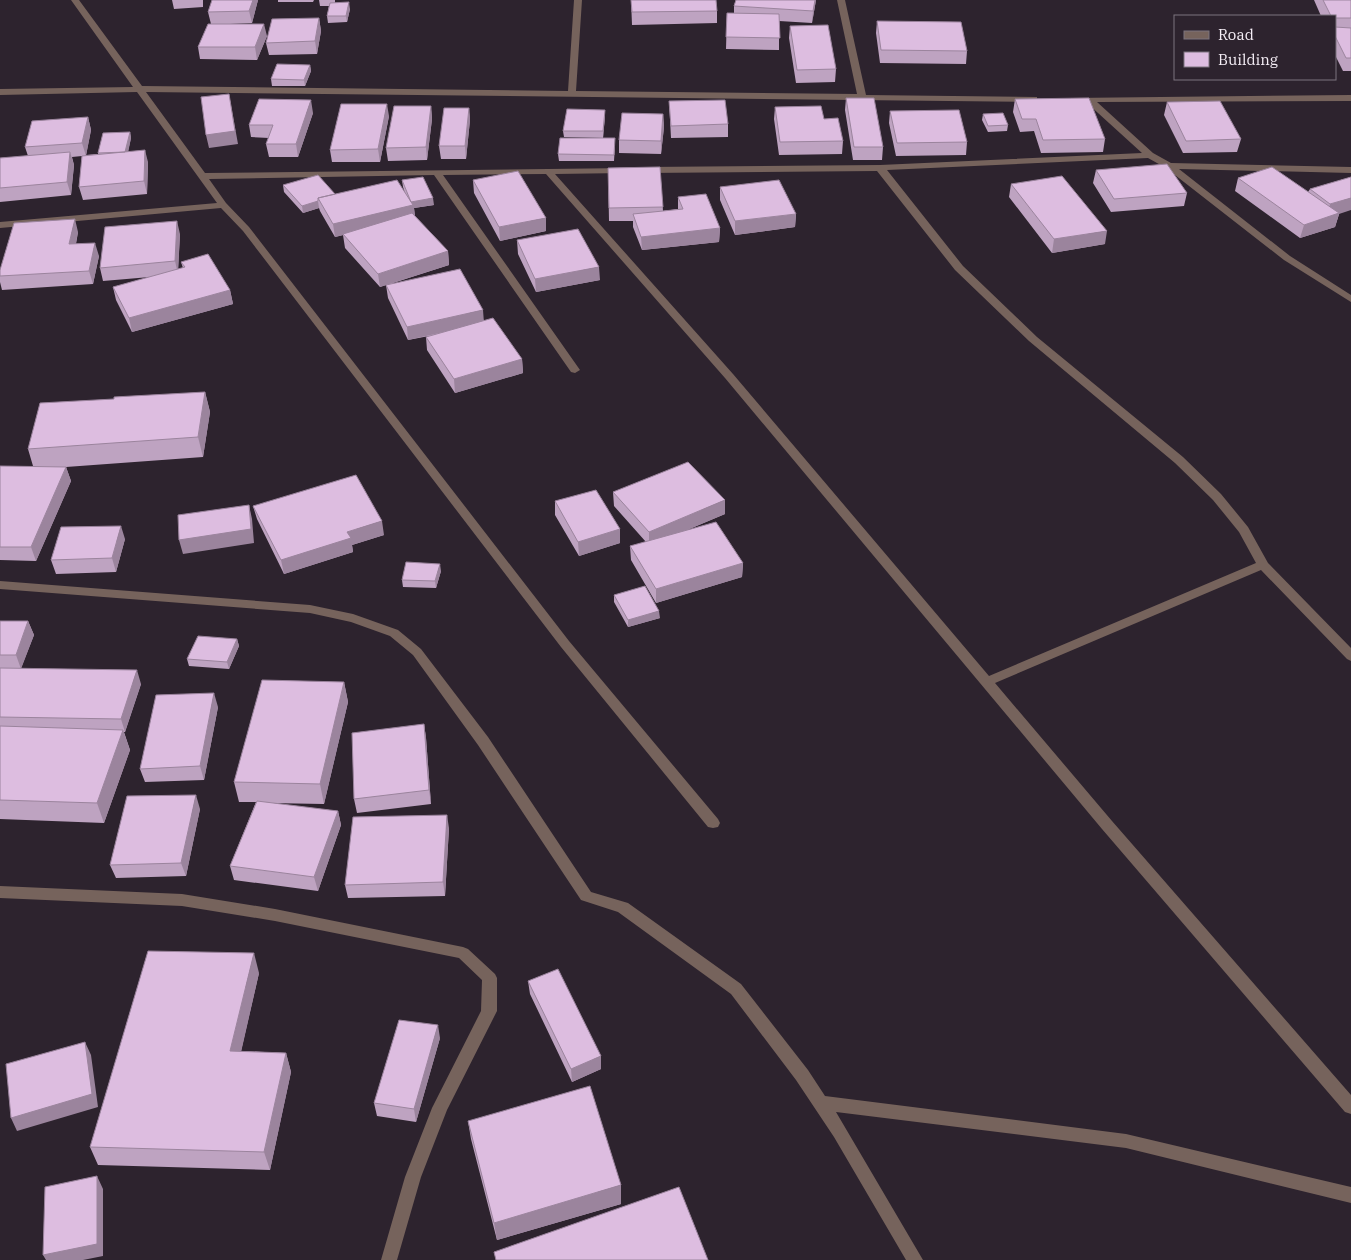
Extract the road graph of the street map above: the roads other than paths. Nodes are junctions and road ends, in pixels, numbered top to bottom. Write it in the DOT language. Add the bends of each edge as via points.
graph roads {
  1 [pos="75,0"];
  2 [pos="578,0"];
  3 [pos="841,0"];
  4 [pos="138,89"];
  5 [pos="0,92"];
  6 [pos="572,94"];
  7 [pos="862,96"];
  8 [pos="1351,98"];
  9 [pos="1039,100"];
  10 [pos="1059,100"];
  11 [pos="1089,100"];
  12 [pos="1150,155"];
  13 [pos="1169,166"];
  14 [pos="880,168"];
  15 [pos="1351,170"];
  16 [pos="548,171"];
  17 [pos="437,173"];
  18 [pos="203,176"];
  19 [pos="223,205"];
  20 [pos="0,225"];
  21 [pos="1351,299"];
  22 [pos="575,370"];
  23 [pos="1262,565"];
  24 [pos="0,585"];
  25 [pos="1351,656"];
  26 [pos="986,682"];
  27 [pos="713,823"];
  28 [pos="0,892"];
  29 [pos="821,1103"];
  30 [pos="1351,1107"];
  31 [pos="1351,1195"];
  32 [pos="388,1260"];
  33 [pos="915,1260"];
  1 -- 4 [label="street"];
  2 -- 6 [label="street"];
  3 -- 7 [label="street"];
  4 -- 5 [label="street"];
  4 -- 6 [label="street"];
  4 -- 18 [label="street"];
  6 -- 7 [label="street"];
  7 -- 9 [label="street"];
  8 -- 11 [label="street"];
  10 -- 11 [label="street"];
  11 -- 12 [label="street"];
  12 -- 13 [label="street"];
  12 -- 14 [label="street"];
  13 -- 15 [label="street"];
  13 -- 21 [label="street" via="1287,258"];
  14 -- 16 [label="street"];
  14 -- 23 [label="street" via="959,268 1033,339 1179,460 1217,497 1244,530"];
  16 -- 17 [label="street"];
  16 -- 26 [label="street" via="729,376"];
  17 -- 18 [label="street"];
  17 -- 22 [label="street"];
  18 -- 19 [label="street"];
  19 -- 20 [label="street"];
  19 -- 27 [label="street" via="257,243 565,644"];
  23 -- 25 [label="street"];
  23 -- 26 [label="street"];
  24 -- 29 [label="street" via="310,609 353,618 394,633 417,652 483,741 586,896 623,907 736,990"];
  26 -- 30 [label="street"];
  28 -- 32 [label="street" via="182,900 275,915 463,953 490,978 489,1011 440,1108 412,1177"];
  29 -- 31 [label="street" via="1126,1141"];
  29 -- 33 [label="street"];
}
